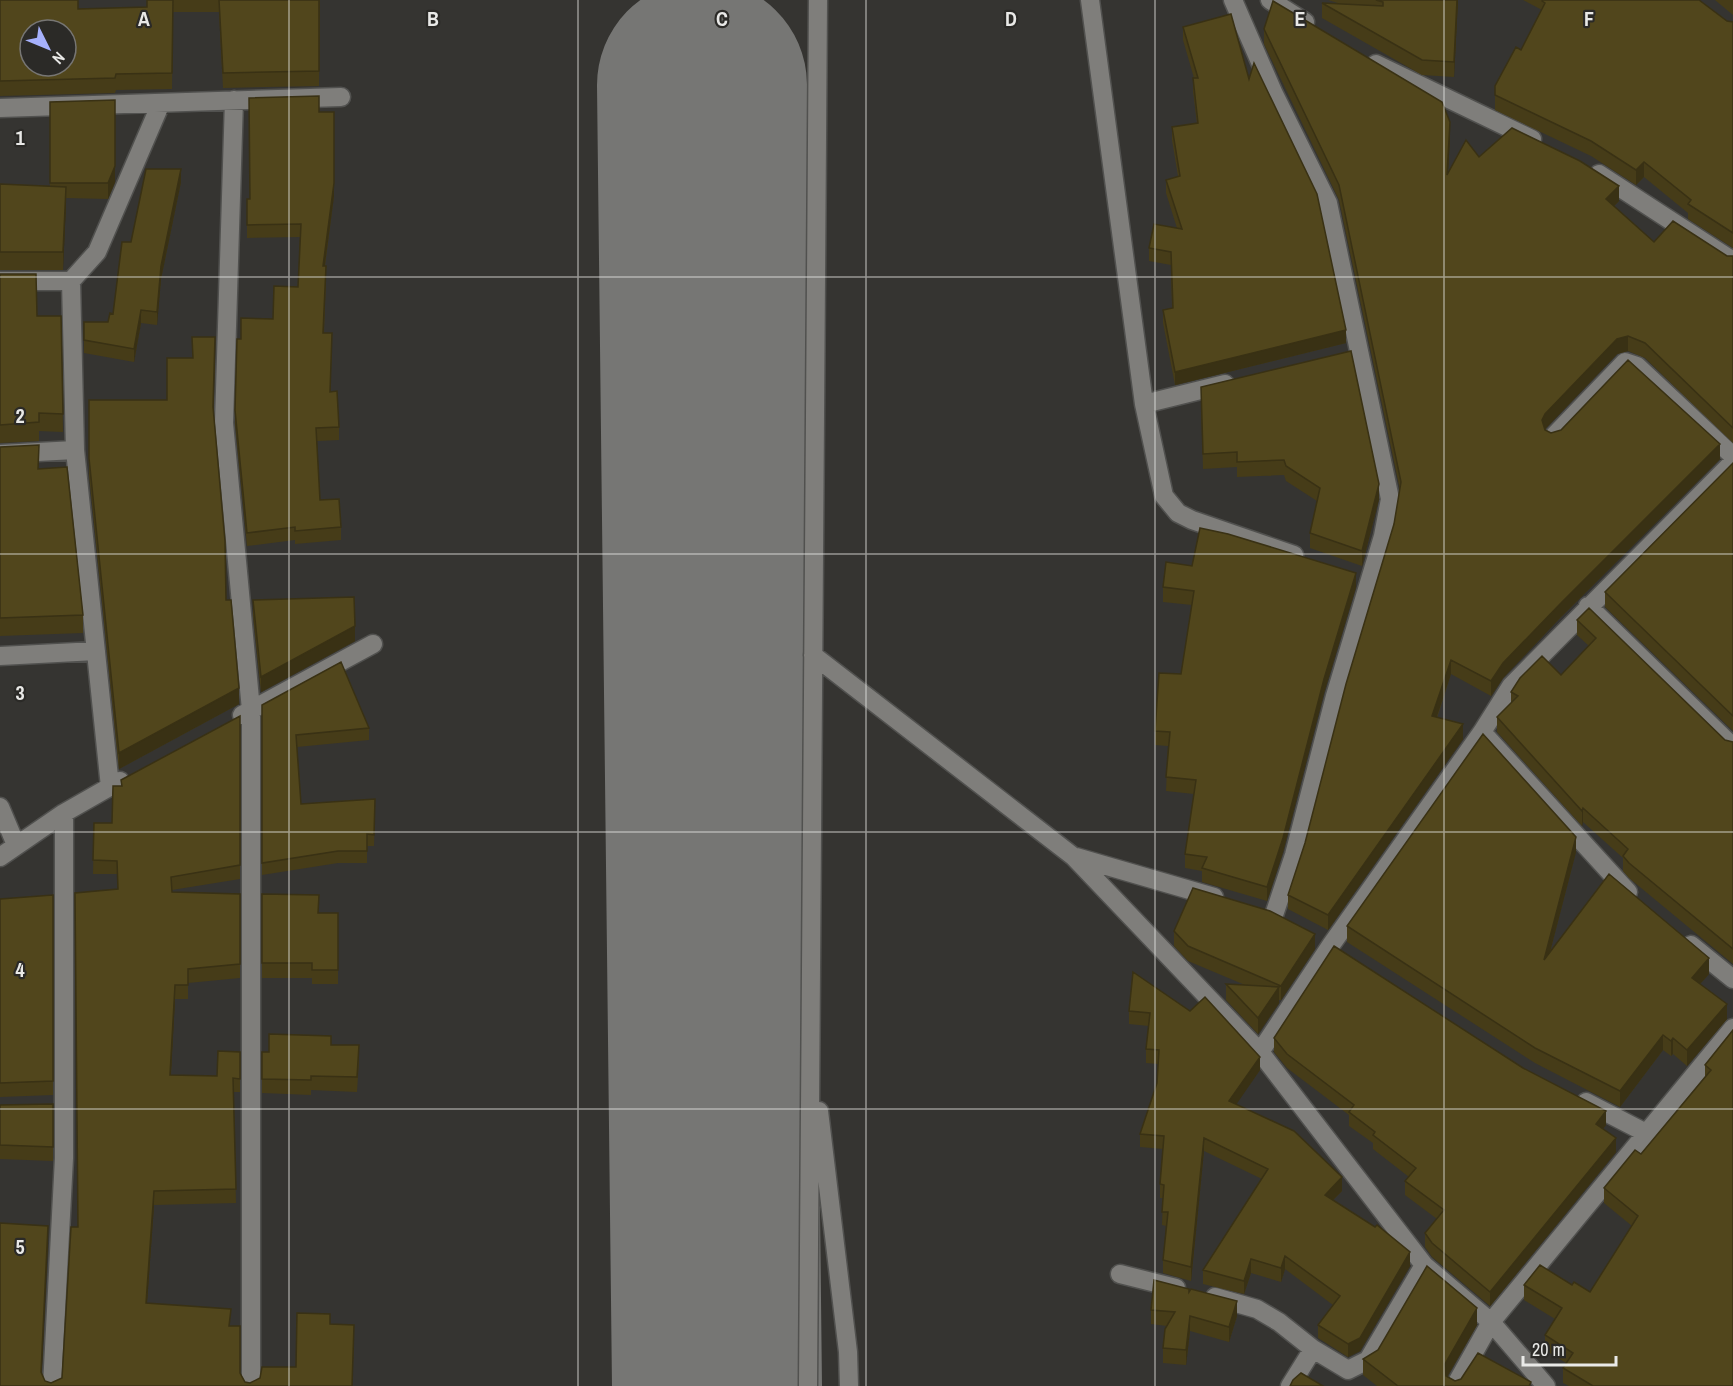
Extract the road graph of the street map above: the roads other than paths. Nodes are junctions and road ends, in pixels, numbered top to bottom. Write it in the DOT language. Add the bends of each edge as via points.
graph roads {
  1 [pos="818,0"];
  2 [pos="1090,0"];
  3 [pos="1233,0"];
  4 [pos="1270,0"];
  5 [pos="1319,32"];
  6 [pos="1360,55"];
  7 [pos="341,97"];
  8 [pos="234,100"];
  9 [pos="161,103"];
  10 [pos="0,108"];
  11 [pos="1546,146"];
  12 [pos="1586,166"];
  13 [pos="1733,261"];
  14 [pos="0,280"];
  15 [pos="71,281"];
  16 [pos="1246,379"];
  17 [pos="1144,404"];
  18 [pos="1553,437"];
  19 [pos="75,450"];
  20 [pos="0,454"];
  21 [pos="1733,456"];
  22 [pos="1733,462"];
  23 [pos="1314,561"];
  24 [pos="1348,573"];
  25 [pos="1370,580"];
  26 [pos="1588,606"];
  27 [pos="372,644"];
  28 [pos="96,651"];
  29 [pos="813,655"];
  30 [pos="0,656"];
  31 [pos="251,710"];
  32 [pos="231,721"];
  33 [pos="1482,732"];
  34 [pos="1733,747"];
  35 [pos="140,770"];
  36 [pos="110,787"];
  37 [pos="0,807"];
  38 [pos="64,813"];
  39 [pos="16,845"];
  40 [pos="0,857"];
  41 [pos="1074,857"];
  42 [pos="1638,900"];
  43 [pos="1230,902"];
  44 [pos="1252,908"];
  45 [pos="1274,915"];
  46 [pos="1293,925"];
  47 [pos="1312,935"];
  48 [pos="1681,936"];
  49 [pos="1336,948"];
  50 [pos="1733,979"];
  51 [pos="1733,1028"];
  52 [pos="810,1037"];
  53 [pos="1260,1052"];
  54 [pos="1569,1093"];
  55 [pos="64,1106"];
  56 [pos="45,1107"];
  57 [pos="1648,1134"];
  58 [pos="1424,1266"];
  59 [pos="1120,1274"];
  60 [pos="1491,1322"];
  61 [pos="1313,1349"];
  62 [pos="52,1386"];
  63 [pos="251,1386"];
  64 [pos="807,1386"];
  65 [pos="849,1386"];
  66 [pos="1290,1386"];
  67 [pos="1455,1386"];
  68 [pos="1546,1386"];
  1 -- 29 [label="street"];
  2 -- 17 [label="street"];
  3 -- 25 [label="street" via="1328,202 1352,353 1390,499"];
  4 -- 5 [label="street"];
  6 -- 11 [label="street"];
  7 -- 8 [label="street"];
  8 -- 9 [label="street"];
  8 -- 31 [label="street" via="224,423"];
  9 -- 10 [label="street"];
  9 -- 15 [label="street" via="97,252"];
  12 -- 13 [label="street"];
  14 -- 15 [label="street"];
  15 -- 19 [label="street"];
  16 -- 17 [label="street"];
  17 -- 23 [label="street" via="1164,496 1178,513"];
  18 -- 21 [label="street" via="1625,362 1637,366"];
  19 -- 20 [label="street"];
  19 -- 28 [label="street"];
  22 -- 26 [label="street"];
  24 -- 25 [label="street"];
  25 -- 45 [label="street"];
  26 -- 33 [label="street" via="1511,686"];
  26 -- 34 [label="street"];
  27 -- 31 [label="street"];
  28 -- 30 [label="street"];
  28 -- 36 [label="street"];
  29 -- 41 [label="street"];
  29 -- 52 [label="street"];
  31 -- 32 [label="street"];
  31 -- 63 [label="street"];
  33 -- 42 [label="street"];
  33 -- 49 [label="street"];
  35 -- 36 [label="street"];
  36 -- 38 [label="street"];
  37 -- 39 [label="street"];
  38 -- 39 [label="street"];
  38 -- 55 [label="street"];
  39 -- 40 [label="street"];
  41 -- 43 [label="street"];
  41 -- 53 [label="street"];
  44 -- 45 [label="street"];
  45 -- 46 [label="street"];
  47 -- 49 [label="street"];
  48 -- 50 [label="street"];
  49 -- 53 [label="street"];
  51 -- 57 [label="street"];
  52 -- 64 [label="street"];
  52 -- 65 [label="street"];
  53 -- 58 [label="street"];
  54 -- 57 [label="street"];
  55 -- 56 [label="street"];
  55 -- 62 [label="street"];
  57 -- 60 [label="street"];
  58 -- 60 [label="street"];
  58 -- 61 [label="street" via="1368,1360 1348,1370"];
  59 -- 61 [label="street" via="1257,1309"];
  60 -- 67 [label="street"];
  60 -- 68 [label="street"];
  61 -- 66 [label="street"];
}
